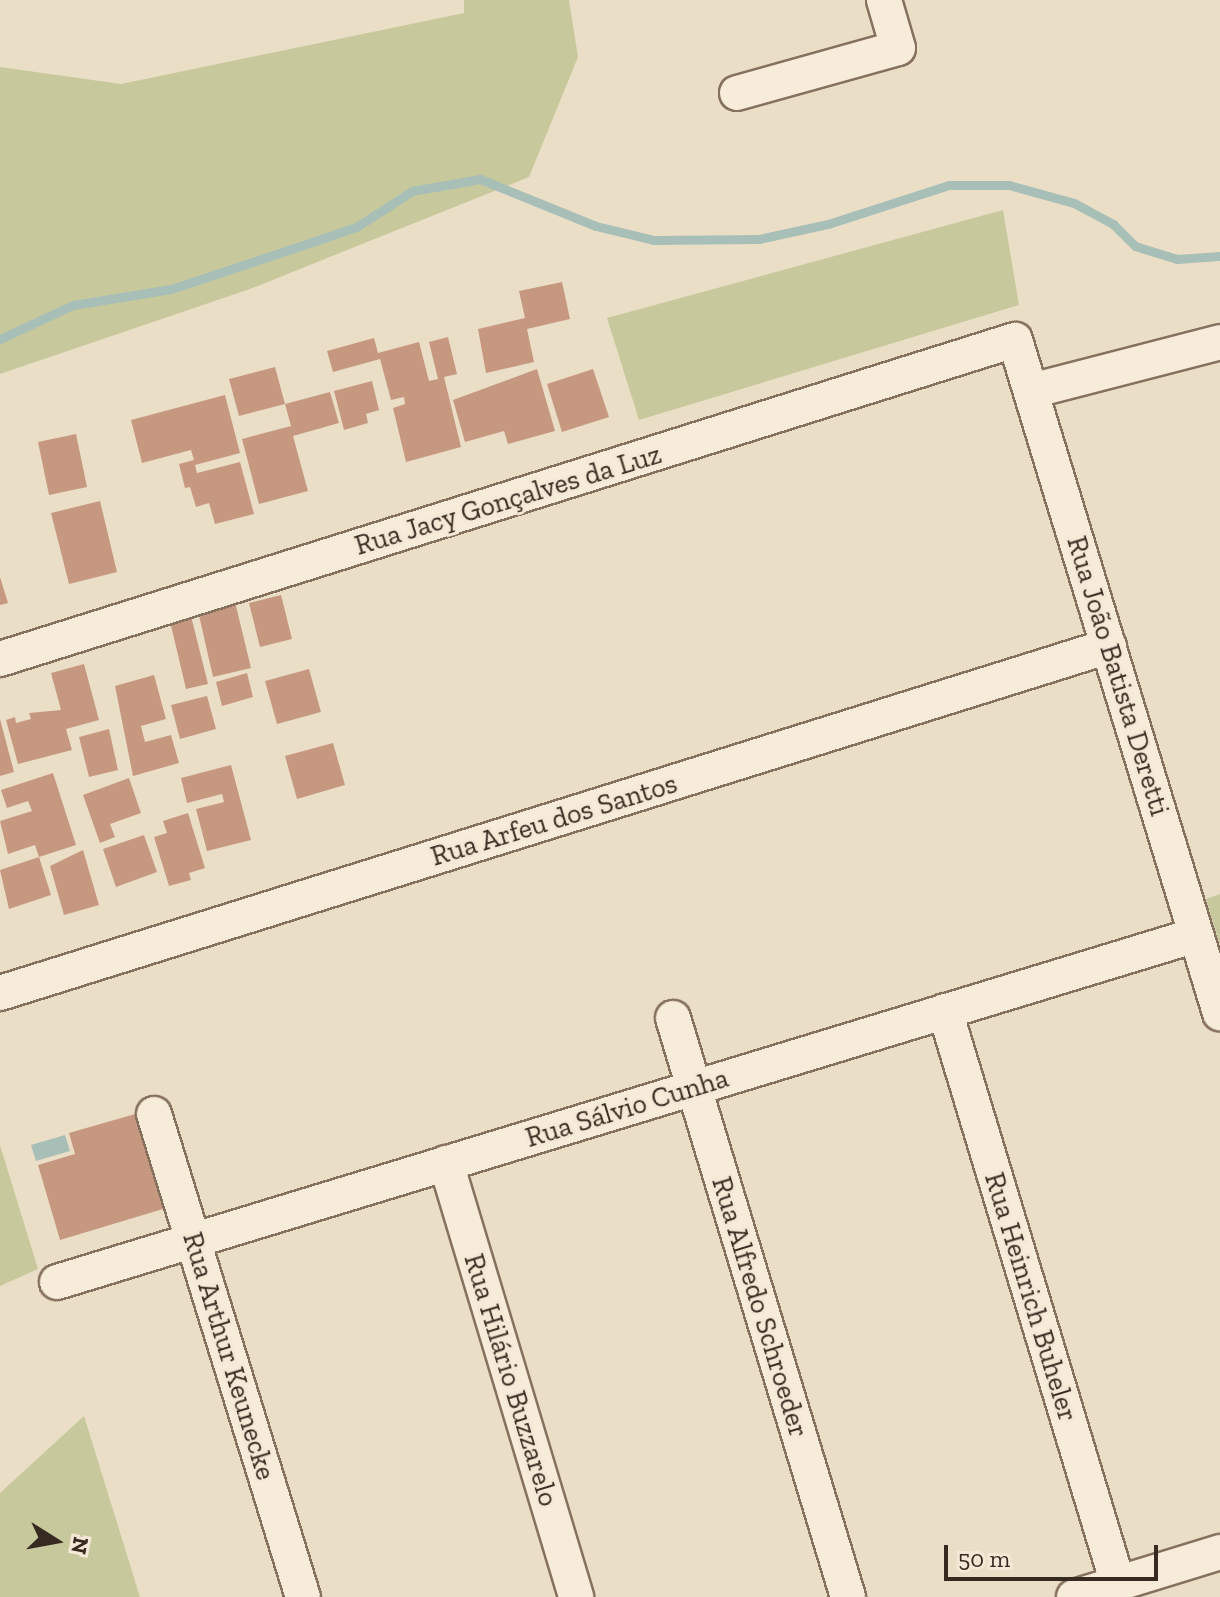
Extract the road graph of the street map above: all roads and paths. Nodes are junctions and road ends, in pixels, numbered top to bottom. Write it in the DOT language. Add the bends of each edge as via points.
graph roads {
  1 [pos="884,0"];
  2 [pos="737,93"];
  3 [pos="1015,340"];
  4 [pos="1220,342"];
  5 [pos="1031,391"];
  6 [pos="1109,646"];
  7 [pos="0,659"];
  8 [pos="1196,935"];
  9 [pos="0,993"];
  10 [pos="945,1011"];
  11 [pos="1220,1013"];
  12 [pos="673,1018"];
  13 [pos="694,1088"];
  14 [pos="154,1114"];
  15 [pos="446,1163"];
  16 [pos="193,1241"];
  17 [pos="57,1282"];
  18 [pos="1220,1552"];
  19 [pos="1118,1584"];
  20 [pos="303,1597"];
  21 [pos="576,1597"];
  22 [pos="848,1597"];
  23 [pos="1074,1597"];
  1 -- 2 [label="street" via="898,48"];
  3 -- 5 [label="street, Rua João Batista Deretti"];
  3 -- 7 [label="street, Rua Jacy Gonçalves da Luz"];
  4 -- 5 [label="street"];
  5 -- 6 [label="street, Rua João Batista Deretti"];
  6 -- 8 [label="street, Rua João Batista Deretti"];
  6 -- 9 [label="street, Rua Arfeu dos Santos"];
  8 -- 10 [label="street, Rua Sálvio Cunha"];
  8 -- 11 [label="street, Rua João Batista Deretti"];
  10 -- 13 [label="street, Rua Sálvio Cunha"];
  10 -- 19 [label="street, Rua Heinrich Buheler"];
  12 -- 13 [label="street, Rua Alfredo Schroeder"];
  13 -- 15 [label="street, Rua Sálvio Cunha"];
  13 -- 22 [label="street, Rua Alfredo Schroeder"];
  14 -- 16 [label="street, Rua Arthur Keunecke"];
  15 -- 16 [label="street, Rua Sálvio Cunha"];
  15 -- 21 [label="street, Rua Hilário Buzzarelo"];
  16 -- 17 [label="street, Rua Sálvio Cunha"];
  16 -- 20 [label="street, Rua Arthur Keunecke"];
  18 -- 19 [label="street"];
  19 -- 23 [label="street"];
}
